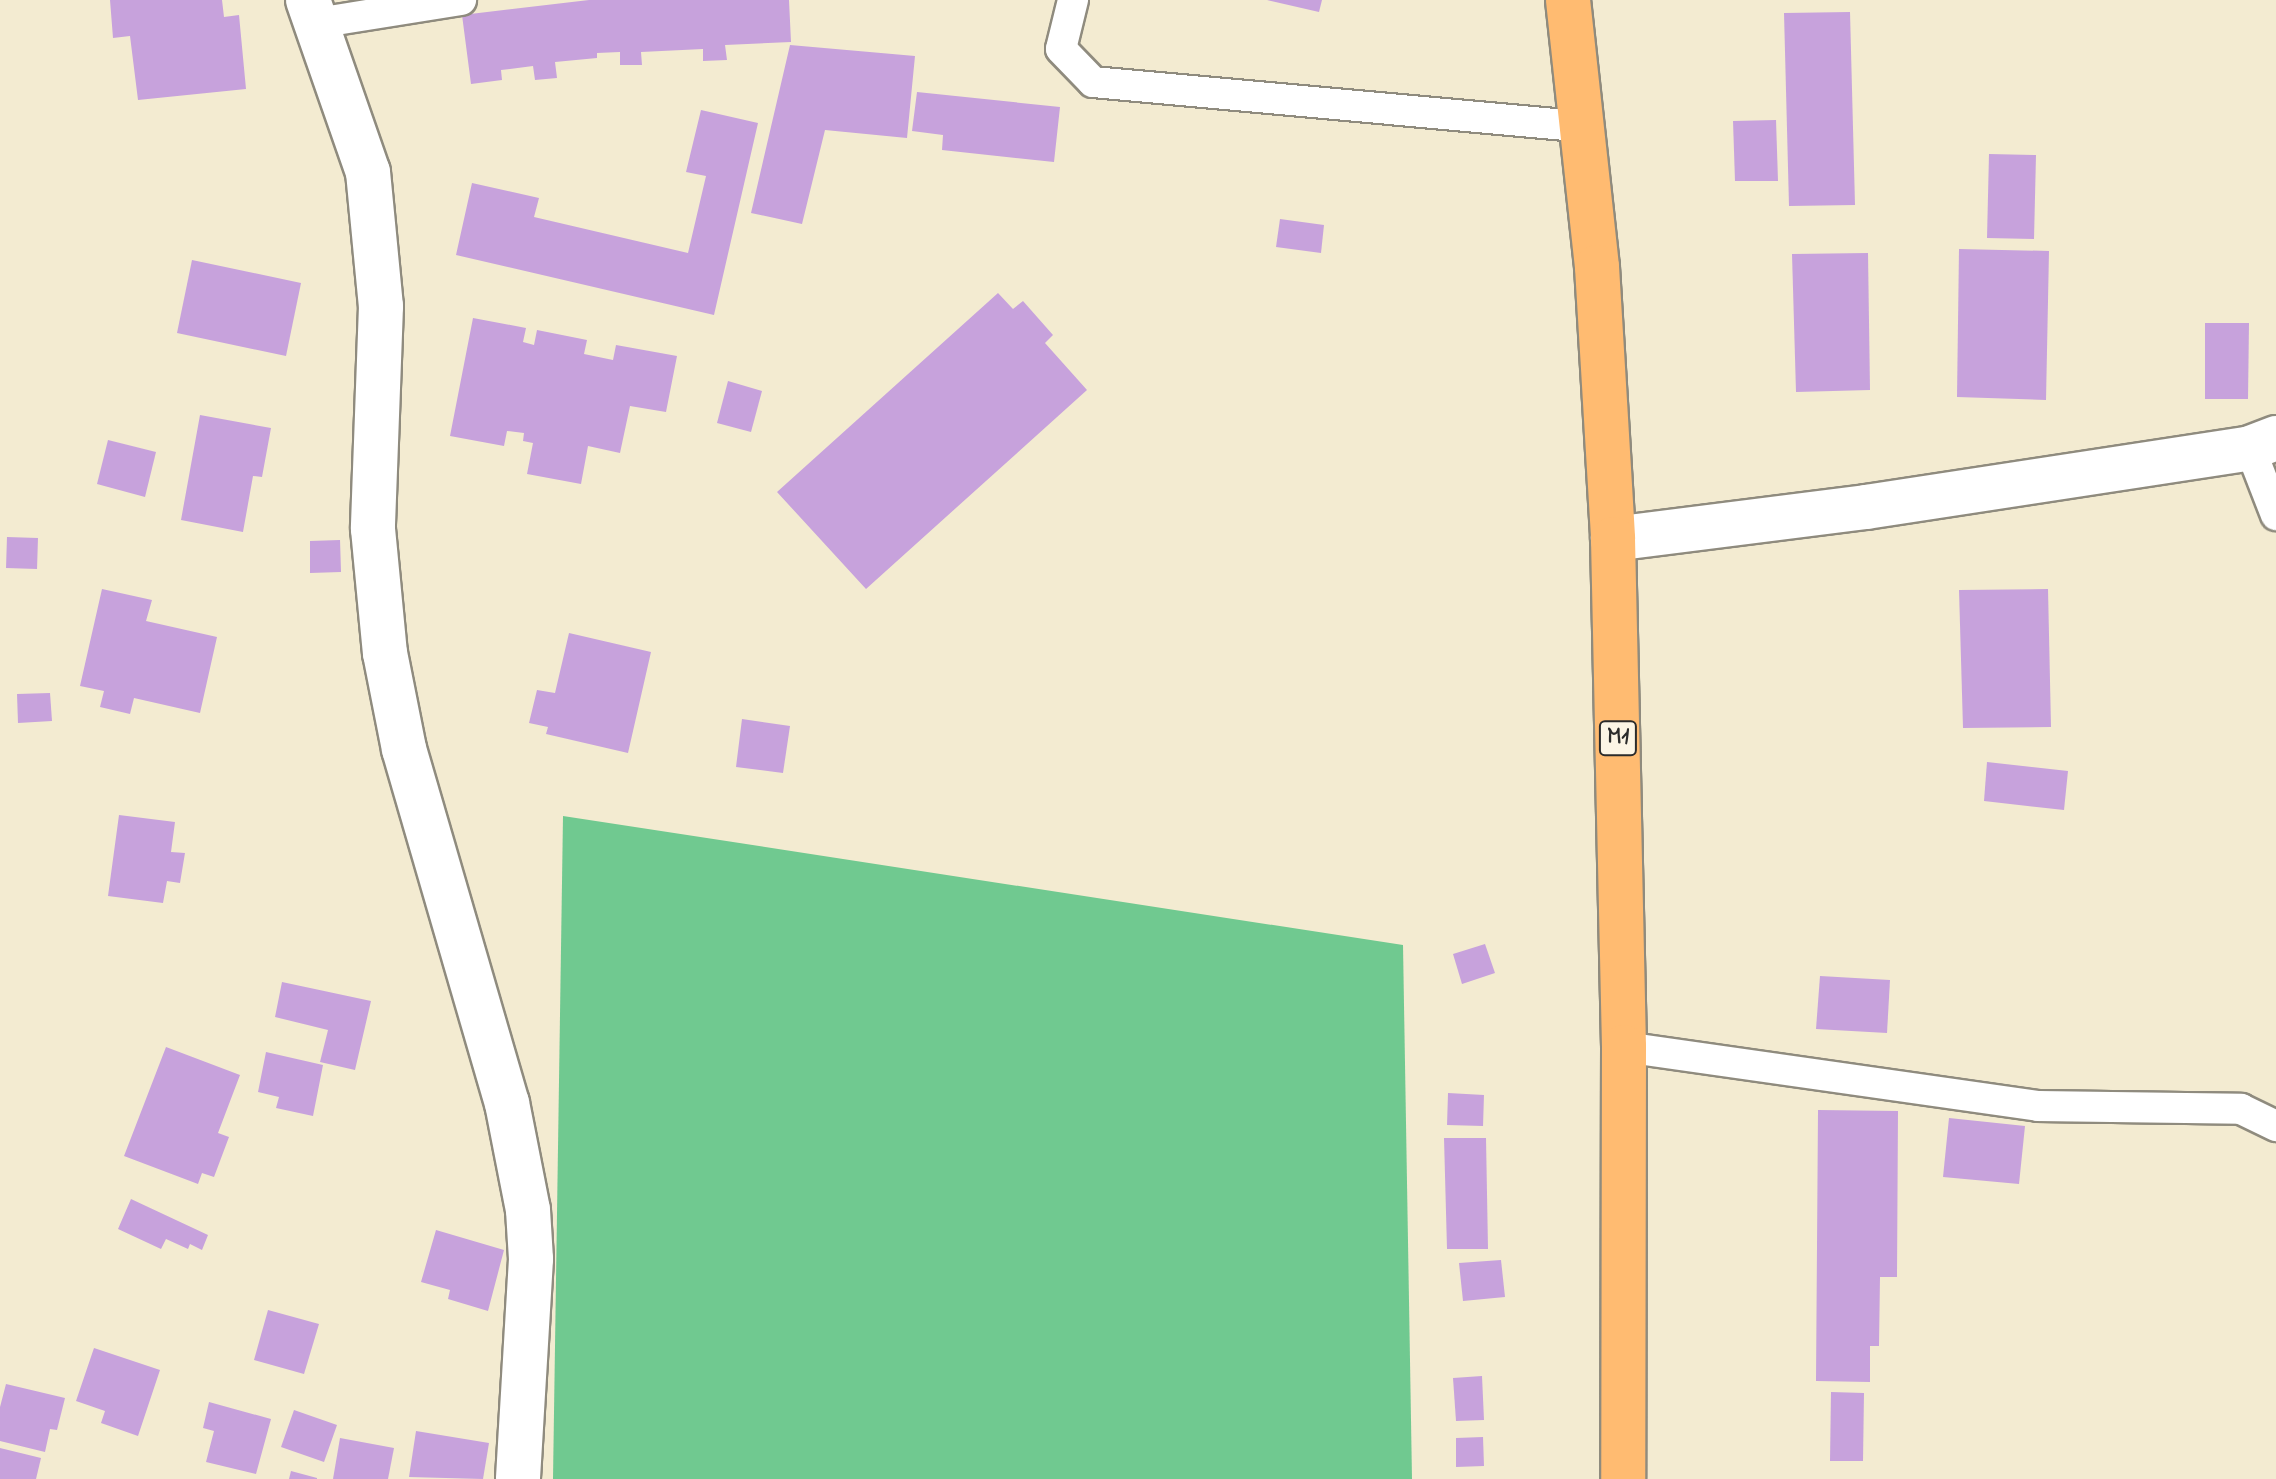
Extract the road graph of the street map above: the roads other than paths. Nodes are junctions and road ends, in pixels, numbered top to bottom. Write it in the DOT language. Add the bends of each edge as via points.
graph roads {
  1 [pos="461,0"];
  2 [pos="1073,0"];
  3 [pos="1568,0"];
  4 [pos="313,11"];
  5 [pos="1584,127"];
  6 [pos="2263,443"];
  7 [pos="2276,515"];
  8 [pos="1613,539"];
  9 [pos="1624,1047"];
  10 [pos="2276,1126"];
  11 [pos="518,1479"];
  12 [pos="1623,1479"];
  1 -- 4 [label="lane"];
  2 -- 5 [label="lane" via="1061,49 1093,82"];
  3 -- 5 [label="highway, M1"];
  4 -- 11 [label="street" via="368,172 381,306 373,529 385,653 404,749 507,1103 528,1210 531,1259"];
  5 -- 8 [label="highway, M1"];
  6 -- 7 [label="lane"];
  6 -- 8 [label="street" via="1866,507"];
  8 -- 9 [label="highway, M1"];
  9 -- 10 [label="lane" via="2038,1106 2241,1109"];
  9 -- 12 [label="highway, M1"];
}
